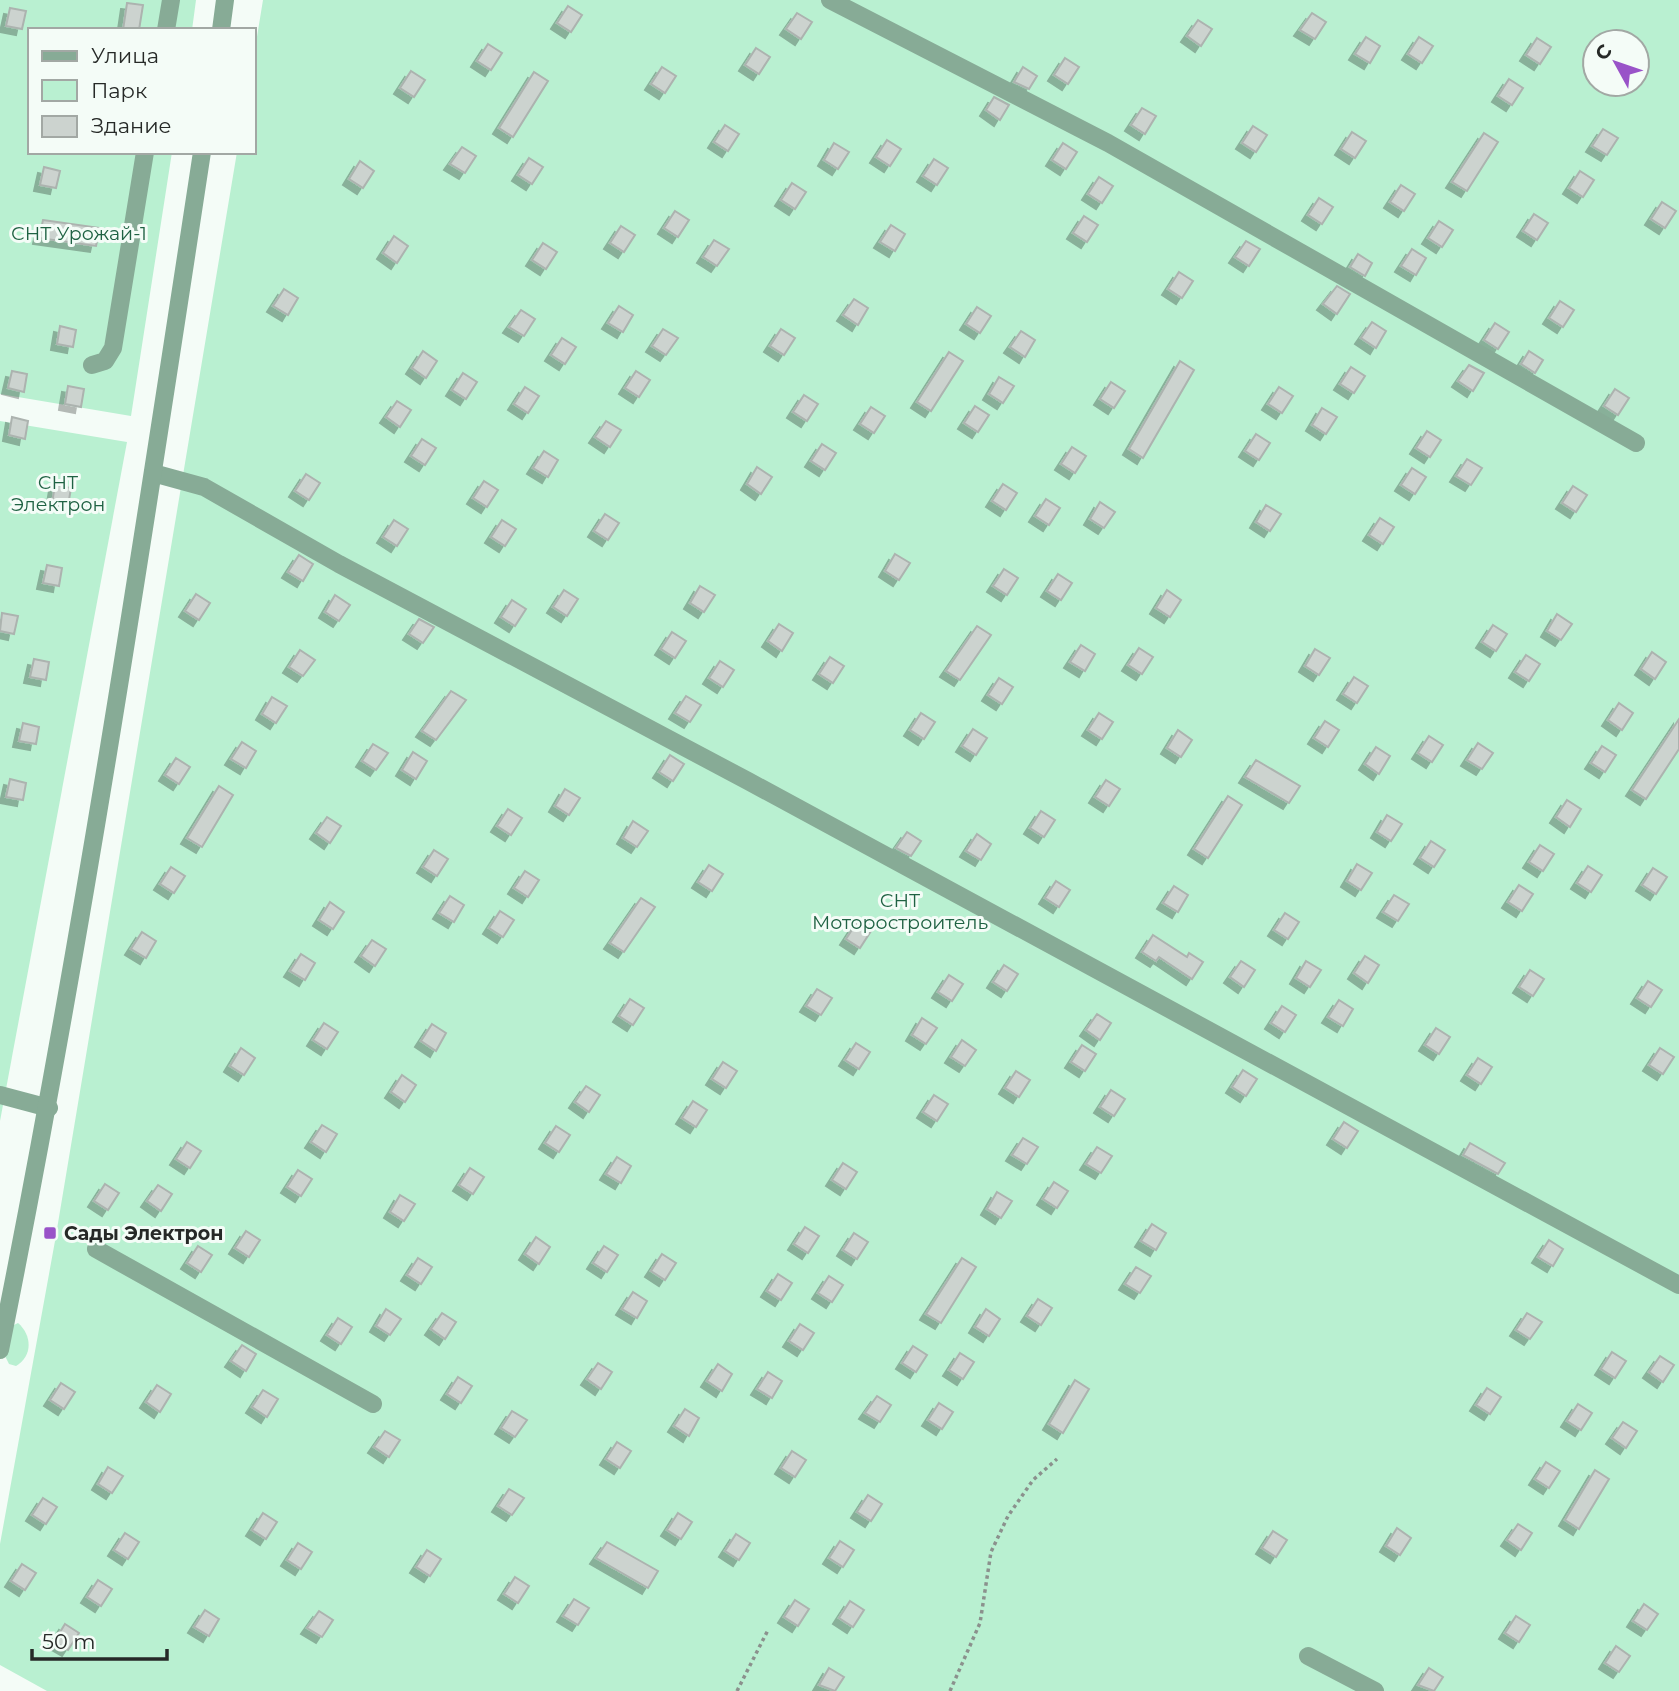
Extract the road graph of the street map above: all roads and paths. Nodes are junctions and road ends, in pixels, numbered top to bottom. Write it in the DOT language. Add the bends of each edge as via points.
graph roads {
  1 [pos="171,0"];
  2 [pos="225,0"];
  3 [pos="830,0"];
  4 [pos="166,28"];
  5 [pos="220,28"];
  6 [pos="145,154"];
  7 [pos="202,154"];
  8 [pos="92,365"];
  9 [pos="1636,443"];
  10 [pos="153,473"];
  11 [pos="0,1095"];
  12 [pos="49,1108"];
  13 [pos="96,1249"];
  14 [pos="1679,1285"];
  15 [pos="0,1350"];
  16 [pos="373,1405"];
  17 [pos="1057,1459"];
  18 [pos="768,1630"];
  19 [pos="1308,1656"];
  20 [pos="737,1691"];
  21 [pos="950,1691"];
  22 [pos="1375,1691"];
  1 -- 4 [label="street"];
  2 -- 5 [label="street"];
  3 -- 9 [label="street" via="1108,144"];
  6 -- 8 [label="street" via="113,348 105,361"];
  7 -- 10 [label="street"];
  10 -- 12 [label="street"];
  10 -- 14 [label="street" via="204,487"];
  11 -- 12 [label="street"];
  12 -- 15 [label="street"];
  13 -- 16 [label="street"];
  17 -- 21 [label="path" via="1027,1489 991,1552 979,1623"];
  18 -- 20 [label="path"];
  19 -- 22 [label="street"];
}
